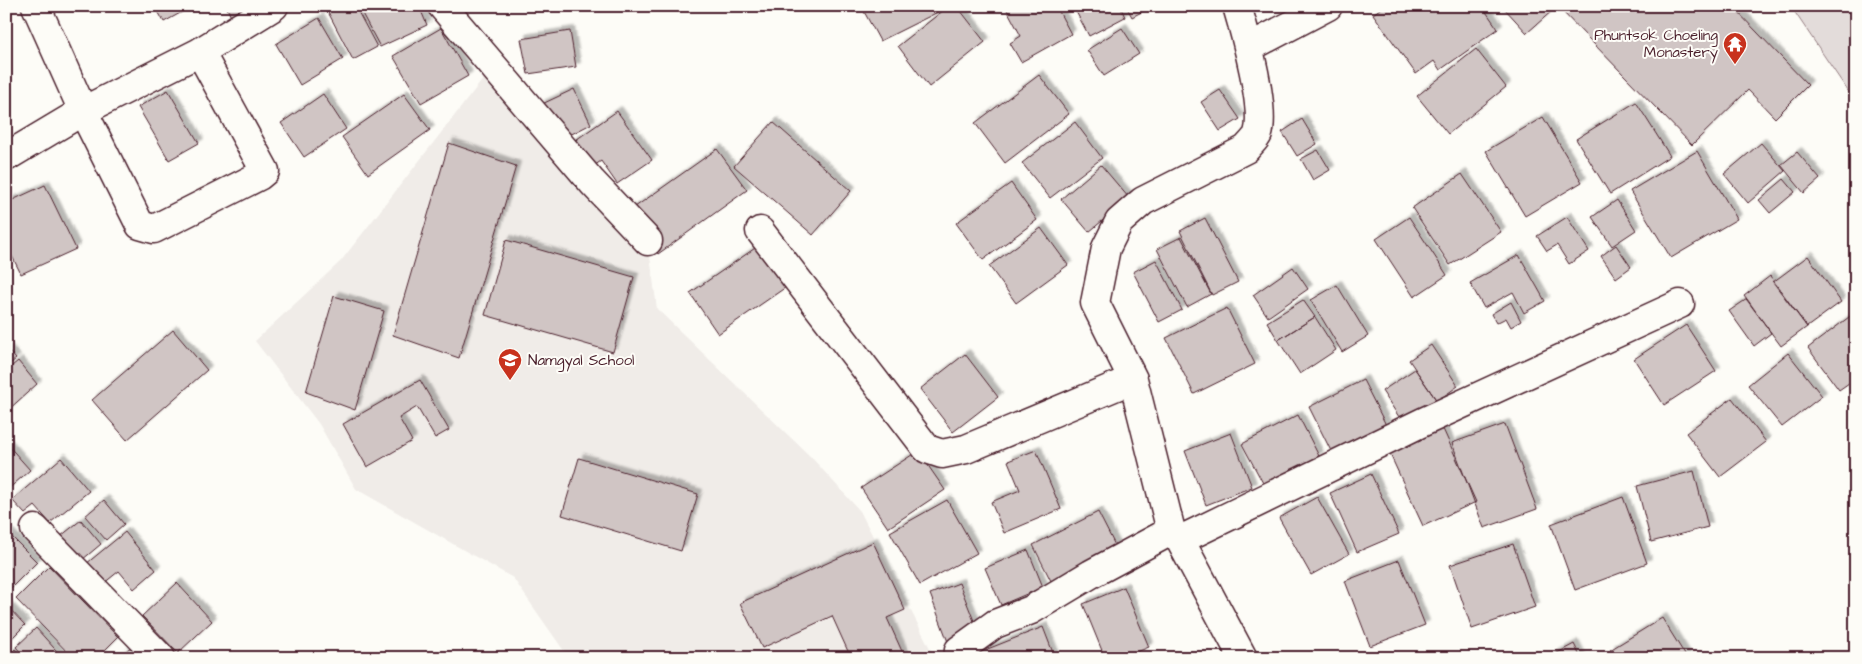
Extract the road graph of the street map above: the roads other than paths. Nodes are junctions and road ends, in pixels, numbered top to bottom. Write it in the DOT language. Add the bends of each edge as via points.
graph roads {
  1 [pos="36,6"];
  2 [pos="274,6"];
  3 [pos="442,6"];
  4 [pos="1237,6"];
  5 [pos="1328,6"];
  6 [pos="1250,48"];
  7 [pos="200,52"];
  8 [pos="83,111"];
  9 [pos="6,157"];
  10 [pos="760,231"];
  11 [pos="648,241"];
  12 [pos="1680,304"];
  13 [pos="1133,379"];
  14 [pos="35,529"];
  15 [pos="1176,535"];
  16 [pos="161,658"];
  17 [pos="958,658"];
  18 [pos="1243,658"];
  1 -- 8 [label="street"];
  2 -- 7 [label="street"];
  3 -- 11 [label="street" via="592,182"];
  4 -- 6 [label="street"];
  5 -- 6 [label="street"];
  6 -- 13 [label="street" via="1260,121 1258,135 1246,149 1143,201 1119,222 1106,248 1095,303"];
  7 -- 8 [label="street"];
  7 -- 8 [label="street" via="265,171 163,225 154,229 140,225"];
  8 -- 9 [label="street"];
  10 -- 13 [label="street" via="927,449 942,454 966,449"];
  12 -- 15 [label="street"];
  13 -- 15 [label="street"];
  14 -- 16 [label="street"];
  15 -- 17 [label="street" via="1031,610 995,624 960,650"];
  15 -- 18 [label="street"];
}
